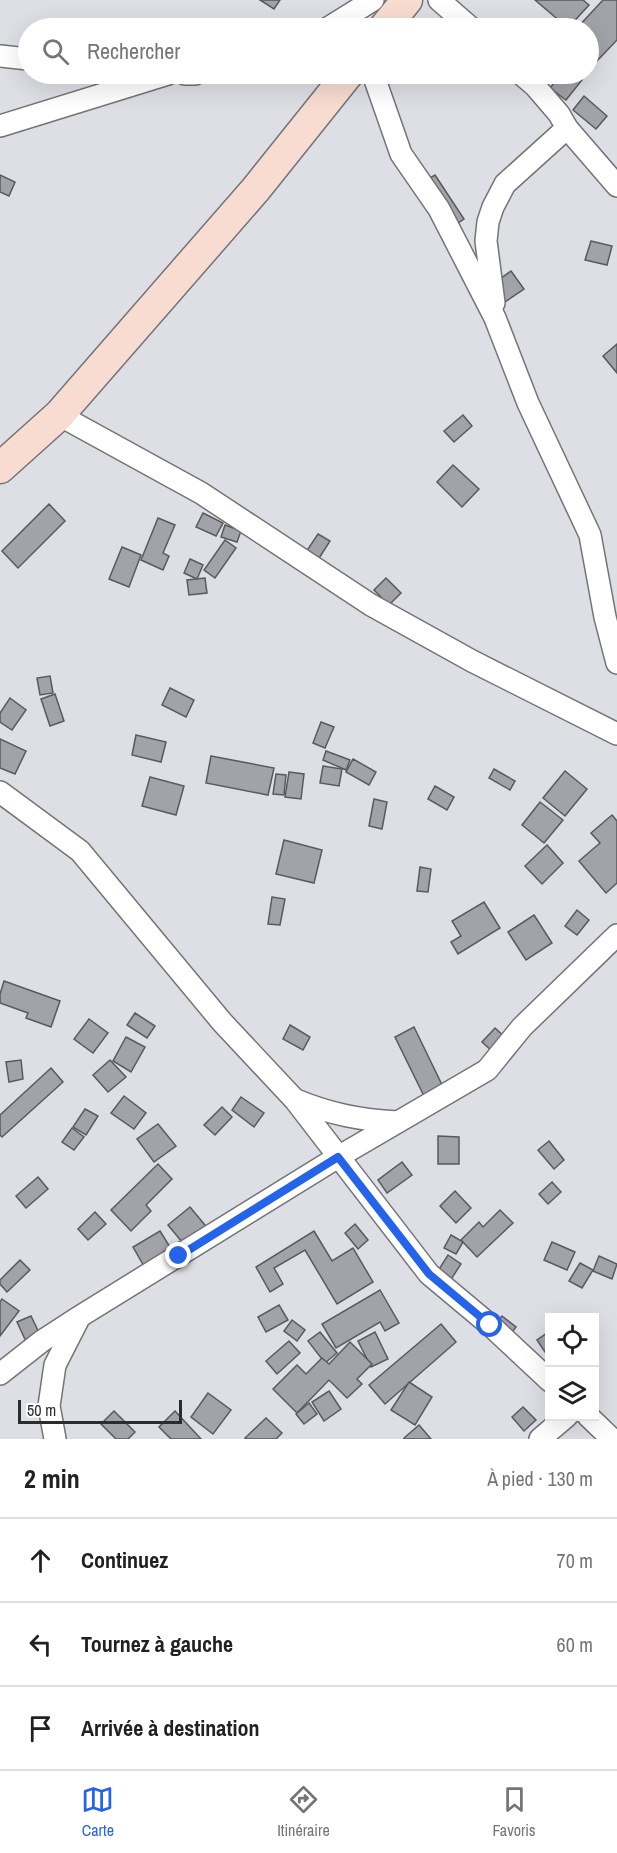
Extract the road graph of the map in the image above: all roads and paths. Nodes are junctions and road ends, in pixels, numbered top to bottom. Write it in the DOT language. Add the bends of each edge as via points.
graph roads {
  1 [pos="373,0"];
  2 [pos="407,0"];
  3 [pos="439,0"];
  4 [pos="344,18"];
  5 [pos="392,18"];
  6 [pos="460,18"];
  7 [pos="0,56"];
  8 [pos="18,58"];
  9 [pos="136,84"];
  10 [pos="340,84"];
  11 [pos="376,84"];
  12 [pos="532,84"];
  13 [pos="0,126"];
  14 [pos="567,128"];
  15 [pos="617,186"];
  16 [pos="495,318"];
  17 [pos="59,415"];
  18 [pos="0,468"];
  19 [pos="617,663"];
  20 [pos="617,734"];
  21 [pos="0,792"];
  22 [pos="617,934"];
  23 [pos="295,1100"];
  24 [pos="397,1122"];
  25 [pos="338,1157"];
  26 [pos="80,1317"];
  27 [pos="0,1374"];
  28 [pos="545,1377"];
  29 [pos="561,1421"];
  30 [pos="593,1421"];
  31 [pos="55,1439"];
  32 [pos="540,1439"];
  33 [pos="612,1439"];
  1 -- 4 [label="street"];
  2 -- 5 [label="main road"];
  3 -- 6 [label="street"];
  7 -- 8 [label="street"];
  9 -- 13 [label="street"];
  10 -- 17 [label="main road" via="256,189"];
  11 -- 16 [label="street" via="401,154 439,209"];
  12 -- 14 [label="street"];
  14 -- 15 [label="street"];
  14 -- 16 [label="street" via="505,184 488,222 486,241"];
  16 -- 19 [label="street" via="528,403 590,535 604,617"];
  17 -- 18 [label="main road"];
  17 -- 20 [label="street" via="201,492 371,605"];
  21 -- 23 [label="street" via="80,851 222,1022"];
  22 -- 24 [label="street" via="522,1027 487,1070"];
  23 -- 24 [label="street" via="360,1120"];
  23 -- 25 [label="street"];
  24 -- 25 [label="street"];
  25 -- 26 [label="street"];
  25 -- 28 [label="street" via="429,1274"];
  26 -- 27 [label="street"];
  26 -- 31 [label="street" via="55,1365 49,1406"];
  29 -- 32 [label="street"];
  30 -- 33 [label="street"];
}
